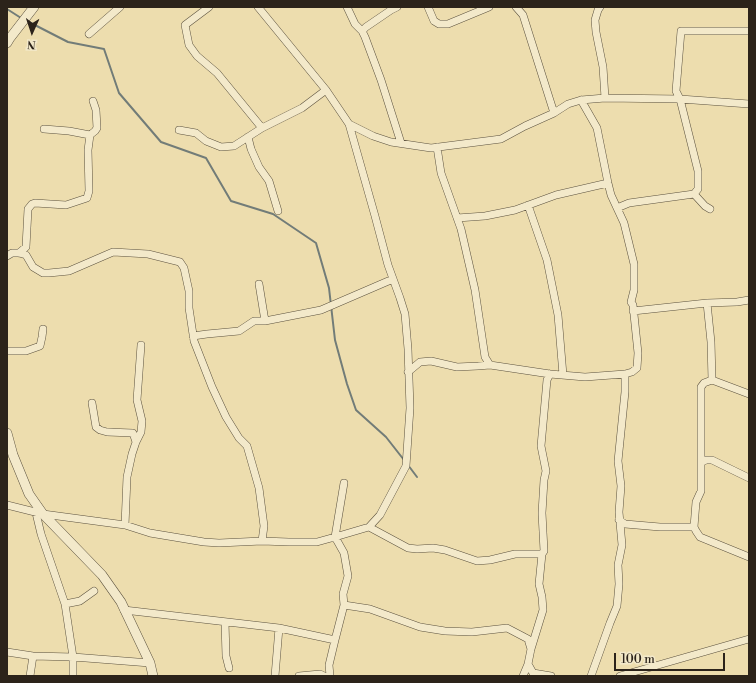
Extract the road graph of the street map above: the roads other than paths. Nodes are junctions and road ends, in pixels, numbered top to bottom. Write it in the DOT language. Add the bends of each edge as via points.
graph roads {
  1 [pos="34,7"];
  2 [pos="120,7"];
  3 [pos="209,7"];
  4 [pos="258,7"];
  5 [pos="347,7"];
  6 [pos="397,7"];
  7 [pos="428,7"];
  8 [pos="489,7"];
  9 [pos="516,7"];
  10 [pos="600,7"];
  11 [pos="362,31"];
  12 [pos="749,31"];
  13 [pos="89,34"];
  14 [pos="7,42"];
  15 [pos="326,90"];
  16 [pos="605,98"];
  17 [pos="680,99"];
  18 [pos="581,100"];
  19 [pos="93,101"];
  20 [pos="749,104"];
  21 [pos="554,113"];
  22 [pos="349,124"];
  23 [pos="262,128"];
  24 [pos="44,129"];
  25 [pos="179,130"];
  26 [pos="90,135"];
  27 [pos="248,137"];
  28 [pos="401,143"];
  29 [pos="437,147"];
  30 [pos="608,183"];
  31 [pos="694,194"];
  32 [pos="528,205"];
  33 [pos="617,208"];
  34 [pos="710,209"];
  35 [pos="278,211"];
  36 [pos="457,218"];
  37 [pos="19,252"];
  38 [pos="7,256"];
  39 [pos="393,280"];
  40 [pos="259,284"];
  41 [pos="749,300"];
  42 [pos="707,303"];
  43 [pos="633,311"];
  44 [pos="265,321"];
  45 [pos="43,329"];
  46 [pos="193,336"];
  47 [pos="141,345"];
  48 [pos="7,351"];
  49 [pos="490,365"];
  50 [pos="408,372"];
  51 [pos="550,374"];
  52 [pos="625,374"];
  53 [pos="563,375"];
  54 [pos="712,380"];
  55 [pos="749,394"];
  56 [pos="92,404"];
  57 [pos="7,433"];
  58 [pos="136,442"];
  59 [pos="702,462"];
  60 [pos="749,478"];
  61 [pos="344,483"];
  62 [pos="7,505"];
  63 [pos="40,514"];
  64 [pos="619,520"];
  65 [pos="125,525"];
  66 [pos="369,526"];
  67 [pos="694,527"];
  68 [pos="335,537"];
  69 [pos="262,541"];
  70 [pos="542,554"];
  71 [pos="749,557"];
  72 [pos="94,592"];
  73 [pos="65,604"];
  74 [pos="344,605"];
  75 [pos="124,610"];
  76 [pos="225,622"];
  77 [pos="279,628"];
  78 [pos="749,639"];
  79 [pos="334,640"];
  80 [pos="531,649"];
  81 [pos="7,652"];
  82 [pos="33,656"];
  83 [pos="73,657"];
  84 [pos="150,663"];
  85 [pos="528,664"];
  86 [pos="229,668"];
  87 [pos="30,676"];
  88 [pos="74,676"];
  89 [pos="153,676"];
  90 [pos="275,676"];
  91 [pos="299,676"];
  92 [pos="324,676"];
  93 [pos="330,676"];
  94 [pos="523,676"];
  95 [pos="551,676"];
  96 [pos="591,676"];
  97 [pos="620,676"];
  1 -- 14 [label="street"];
  2 -- 13 [label="street"];
  3 -- 23 [label="street" via="185,25 189,46 217,73"];
  4 -- 15 [label="street"];
  5 -- 11 [label="street" via="355,24"];
  6 -- 11 [label="street"];
  7 -- 8 [label="street" via="438,24 448,24"];
  9 -- 21 [label="street" via="523,15"];
  10 -- 16 [label="street" via="595,20"];
  11 -- 28 [label="street"];
  12 -- 17 [label="street" via="681,31 676,91"];
  15 -- 22 [label="street"];
  15 -- 23 [label="street" via="302,108"];
  16 -- 17 [label="street"];
  16 -- 18 [label="street"];
  17 -- 20 [label="street"];
  17 -- 31 [label="street" via="698,171 698,189"];
  18 -- 21 [label="street" via="568,104"];
  18 -- 30 [label="street" via="597,128"];
  19 -- 26 [label="street" via="97,128"];
  21 -- 29 [label="street" via="501,139"];
  22 -- 28 [label="street" via="373,136"];
  22 -- 39 [label="street"];
  23 -- 27 [label="street"];
  24 -- 26 [label="street"];
  25 -- 27 [label="street" via="196,133 206,141 221,147 234,146"];
  26 -- 37 [label="street" via="87,198 66,205 32,204 28,209 26,247"];
  27 -- 35 [label="street" via="259,167 269,181"];
  28 -- 29 [label="street"];
  29 -- 36 [label="street" via="441,173"];
  30 -- 32 [label="street" via="556,195"];
  30 -- 33 [label="street"];
  31 -- 33 [label="street" via="630,202"];
  31 -- 34 [label="street"];
  32 -- 36 [label="street" via="485,216"];
  32 -- 53 [label="street" via="547,260 558,316"];
  33 -- 43 [label="street" via="624,223 634,264 634,290 631,302"];
  36 -- 49 [label="street" via="475,290 485,357"];
  37 -- 38 [label="street"];
  37 -- 46 [label="street" via="26,255 33,267 43,273 69,271 113,252 148,254 180,262 184,268 189,291 188,308"];
  39 -- 44 [label="street" via="321,310"];
  39 -- 50 [label="street" via="405,314"];
  40 -- 44 [label="street"];
  41 -- 42 [label="street"];
  42 -- 43 [label="street"];
  42 -- 54 [label="street"];
  43 -- 52 [label="street" via="638,364 632,372"];
  44 -- 46 [label="street" via="254,321 239,331"];
  45 -- 48 [label="street" via="40,346 26,351"];
  46 -- 69 [label="street" via="226,417 246,446 259,488 264,526"];
  47 -- 58 [label="street" via="137,400 142,420 141,432"];
  49 -- 50 [label="street" via="457,367 431,361 420,362"];
  49 -- 51 [label="street"];
  50 -- 66 [label="street" via="410,408 406,466 380,514"];
  51 -- 53 [label="street"];
  51 -- 70 [label="street" via="547,380 541,446 546,471"];
  52 -- 53 [label="street" via="585,377"];
  52 -- 64 [label="street" via="618,461 621,486"];
  54 -- 55 [label="street"];
  54 -- 59 [label="street" via="701,387"];
  56 -- 58 [label="street" via="96,427 107,432 133,433"];
  57 -- 63 [label="street" via="12,455"];
  58 -- 65 [label="street" via="128,476"];
  59 -- 60 [label="street" via="712,460"];
  59 -- 67 [label="street" via="701,490 696,502"];
  61 -- 68 [label="street"];
  62 -- 63 [label="street"];
  63 -- 65 [label="street"];
  63 -- 73 [label="street" via="41,534"];
  63 -- 75 [label="street" via="102,575"];
  64 -- 67 [label="street" via="625,524"];
  64 -- 96 [label="street" via="622,545 618,565 617,606"];
  65 -- 69 [label="street" via="150,533 204,542"];
  66 -- 68 [label="street"];
  66 -- 70 [label="street" via="408,548 445,550 477,560 490,560 514,554"];
  67 -- 71 [label="street" via="700,537"];
  68 -- 69 [label="street" via="317,542"];
  68 -- 74 [label="street" via="344,553 348,576 343,594"];
  70 -- 80 [label="street" via="539,584 543,610"];
  72 -- 73 [label="street" via="80,602"];
  73 -- 83 [label="street"];
  74 -- 79 [label="street"];
  74 -- 80 [label="street" via="370,610 420,627 445,631 472,632 507,628 528,639"];
  75 -- 76 [label="street"];
  75 -- 84 [label="street"];
  76 -- 77 [label="street"];
  76 -- 86 [label="street"];
  77 -- 79 [label="street"];
  77 -- 90 [label="street"];
  78 -- 97 [label="street"];
  79 -- 93 [label="street" via="329,665"];
  80 -- 85 [label="street"];
  81 -- 82 [label="street"];
  82 -- 83 [label="street"];
  82 -- 87 [label="street"];
  83 -- 84 [label="street"];
  83 -- 88 [label="street"];
  84 -- 89 [label="street"];
  85 -- 94 [label="street"];
  85 -- 95 [label="street" via="533,673"];
  91 -- 92 [label="street"];
}
